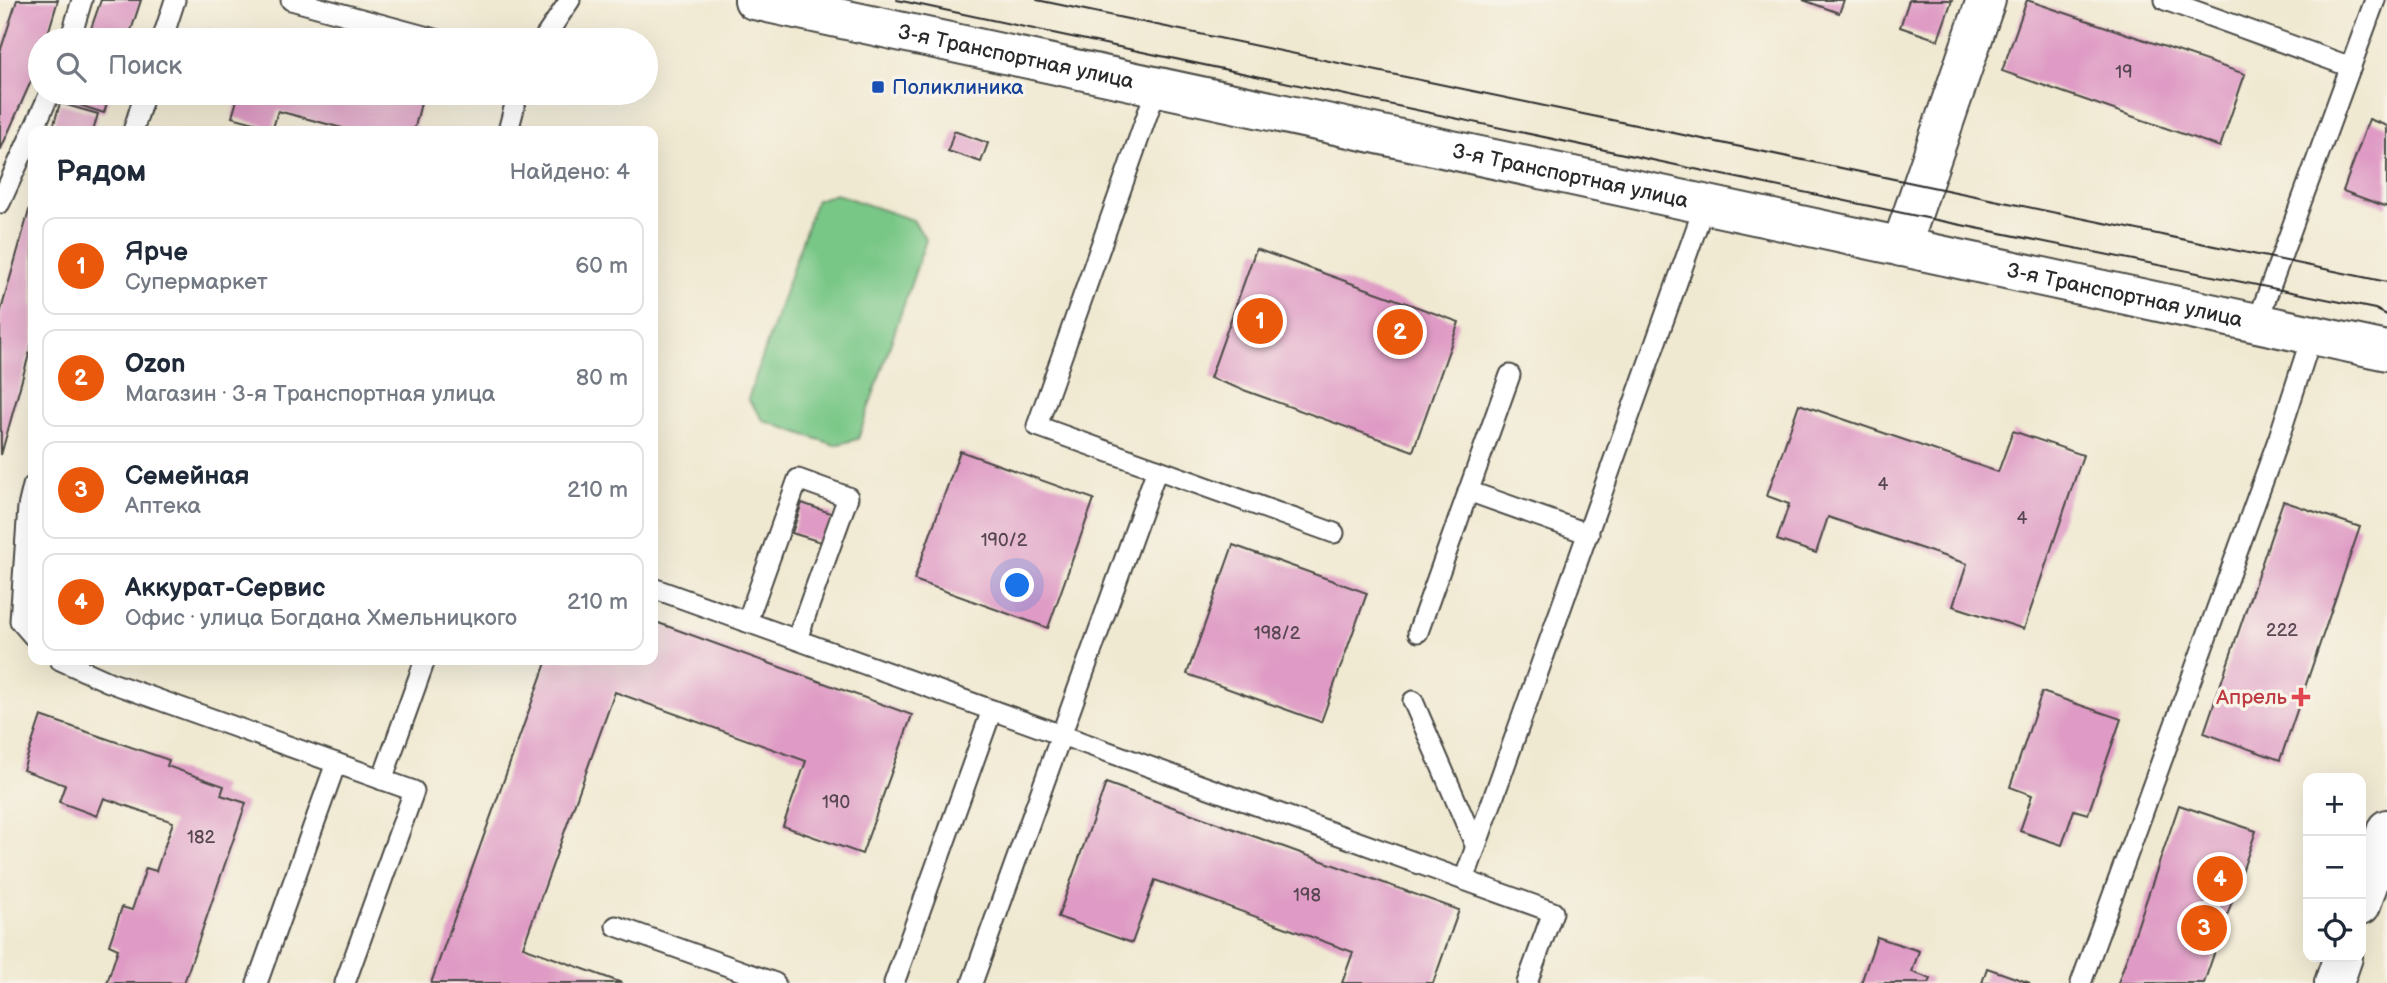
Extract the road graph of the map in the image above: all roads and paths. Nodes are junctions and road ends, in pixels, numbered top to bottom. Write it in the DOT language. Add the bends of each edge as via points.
graph roads {
  1 [pos="82,0"];
  2 [pos="175,0"];
  3 [pos="291,0"];
  4 [pos="570,0"];
  5 [pos="754,0"];
  6 [pos="1986,0"];
  7 [pos="2165,0"];
  8 [pos="2375,0"];
  9 [pos="74,28"];
  10 [pos="166,28"];
  11 [pos="395,28"];
  12 [pos="550,28"];
  13 [pos="2351,66"];
  14 [pos="1157,87"];
  15 [pos="45,105"];
  16 [pos="141,105"];
  17 [pos="515,105"];
  18 [pos="35,126"];
  19 [pos="135,126"];
  20 [pos="509,126"];
  21 [pos="28,141"];
  22 [pos="0,203"];
  23 [pos="1705,204"];
  24 [pos="1901,247"];
  25 [pos="2256,323"];
  26 [pos="2312,335"];
  27 [pos="2387,351"];
  28 [pos="1510,375"];
  29 [pos="1157,469"];
  30 [pos="1468,491"];
  31 [pos="28,507"];
  32 [pos="1334,533"];
  33 [pos="1588,534"];
  34 [pos="658,590"];
  35 [pos="747,622"];
  36 [pos="28,630"];
  37 [pos="1418,632"];
  38 [pos="797,639"];
  39 [pos="71,665"];
  40 [pos="423,665"];
  41 [pos="1413,701"];
  42 [pos="992,710"];
  43 [pos="1061,735"];
  44 [pos="336,763"];
  45 [pos="382,780"];
  46 [pos="2387,829"];
  47 [pos="1476,847"];
  48 [pos="1464,880"];
  49 [pos="2363,899"];
  50 [pos="616,926"];
  51 [pos="2341,962"];
  52 [pos="257,983"];
  53 [pos="345,983"];
  54 [pos="775,983"];
  55 [pos="894,983"];
  56 [pos="972,983"];
  57 [pos="1527,983"];
  58 [pos="2081,983"];
  59 [pos="2334,983"];
  1 -- 9 [label="lane"];
  2 -- 10 [label="lane"];
  3 -- 11 [label="lane"];
  4 -- 12 [label="lane"];
  5 -- 14 [label="main road, 3-я Транспортная улица"];
  6 -- 24 [label="main road"];
  7 -- 13 [label="lane"];
  8 -- 13 [label="lane"];
  13 -- 25 [label="lane"];
  14 -- 23 [label="main road, 3-я Транспортная улица"];
  14 -- 29 [label="lane" via="1037,426"];
  15 -- 18 [label="lane"];
  16 -- 19 [label="lane"];
  17 -- 20 [label="lane"];
  21 -- 22 [label="lane"];
  23 -- 24 [label="main road, 3-я Транспортная улица"];
  23 -- 33 [label="lane"];
  24 -- 25 [label="main road, 3-я Транспортная улица"];
  25 -- 26 [label="main road, 3-я Транспортная улица"];
  26 -- 27 [label="main road, 3-я Транспортная улица"];
  26 -- 58 [label="lane"];
  28 -- 30 [label="lane"];
  29 -- 32 [label="lane"];
  29 -- 43 [label="lane"];
  30 -- 33 [label="lane"];
  30 -- 37 [label="lane"];
  31 -- 36 [label="lane" via="20,621"];
  33 -- 47 [label="lane"];
  34 -- 35 [label="lane"];
  35 -- 38 [label="lane"];
  35 -- 38 [label="lane" via="798,479 848,498"];
  38 -- 42 [label="lane"];
  39 -- 44 [label="lane"];
  40 -- 45 [label="lane"];
  41 -- 47 [label="lane"];
  42 -- 43 [label="lane"];
  42 -- 55 [label="lane"];
  43 -- 48 [label="lane"];
  43 -- 56 [label="lane"];
  44 -- 45 [label="lane"];
  44 -- 52 [label="lane"];
  45 -- 53 [label="lane" via="414,791"];
  46 -- 49 [label="main road"];
  47 -- 48 [label="lane"];
  48 -- 57 [label="lane" via="1553,912"];
  50 -- 54 [label="lane"];
  51 -- 59 [label="main road"];
}
